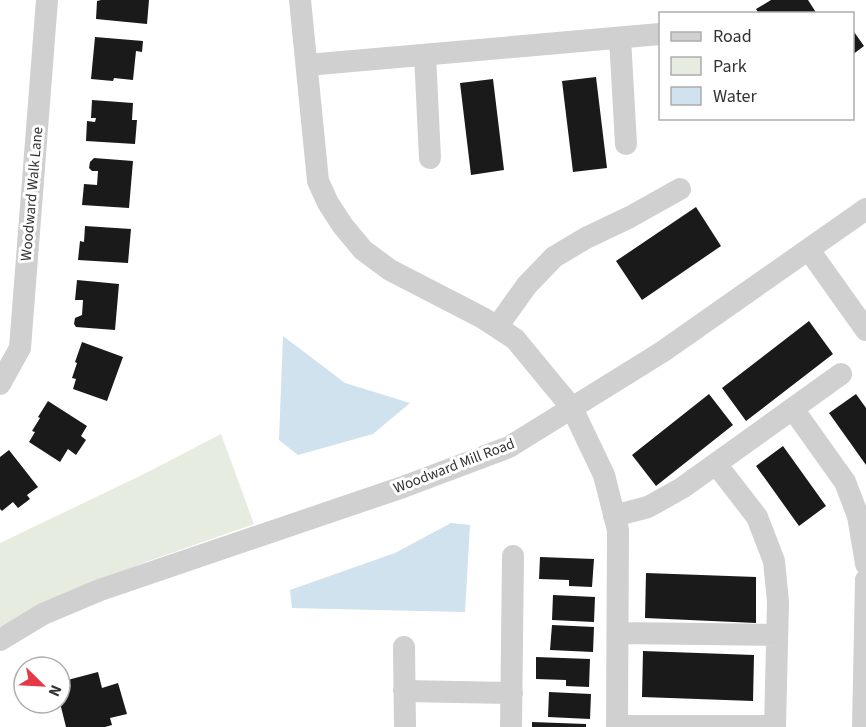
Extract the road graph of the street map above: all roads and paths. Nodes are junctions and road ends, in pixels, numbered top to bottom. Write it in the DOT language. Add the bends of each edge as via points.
graph roads {
  1 [pos="47,0"];
  2 [pos="300,0"];
  3 [pos="659,34"];
  4 [pos="620,38"];
  5 [pos="425,55"];
  6 [pos="307,65"];
  7 [pos="626,144"];
  8 [pos="430,158"];
  9 [pos="680,189"];
  10 [pos="866,209"];
  11 [pos="809,250"];
  12 [pos="497,327"];
  13 [pos="866,330"];
  14 [pos="841,374"];
  15 [pos="0,384"];
  16 [pos="572,408"];
  17 [pos="793,409"];
  18 [pos="716,464"];
  19 [pos="614,516"];
  20 [pos="513,556"];
  21 [pos="866,564"];
  22 [pos="866,580"];
  23 [pos="618,633"];
  24 [pos="777,635"];
  25 [pos="0,640"];
  26 [pos="404,646"];
  27 [pos="404,691"];
  28 [pos="512,693"];
  29 [pos="405,727"];
  30 [pos="511,727"];
  31 [pos="617,727"];
  32 [pos="775,727"];
  33 [pos="864,727"];
  1 -- 15 [label="street, Woodward Walk Lane" via="20,348"];
  2 -- 6 [label="street"];
  3 -- 4 [label="street"];
  4 -- 5 [label="street"];
  4 -- 7 [label="street"];
  5 -- 6 [label="street"];
  5 -- 8 [label="street"];
  6 -- 12 [label="street" via="318,181 343,226 363,250 390,270"];
  9 -- 12 [label="street" via="554,257 527,285"];
  10 -- 11 [label="street, Woodward Mill Road"];
  11 -- 13 [label="street"];
  11 -- 16 [label="street, Woodward Mill Road" via="663,352"];
  12 -- 16 [label="street" via="515,339"];
  14 -- 17 [label="street"];
  16 -- 19 [label="street" via="604,475"];
  16 -- 25 [label="street, Woodward Mill Road" via="509,447 100,590 43,614"];
  17 -- 18 [label="street"];
  17 -- 21 [label="street" via="845,482 858,516"];
  18 -- 19 [label="street" via="648,507"];
  18 -- 24 [label="street" via="757,517 774,561"];
  19 -- 23 [label="street" via="618,530"];
  20 -- 28 [label="street"];
  22 -- 33 [label="street"];
  23 -- 24 [label="street"];
  23 -- 31 [label="street"];
  24 -- 32 [label="street"];
  26 -- 27 [label="street"];
  27 -- 28 [label="street"];
  27 -- 29 [label="street"];
  28 -- 30 [label="street"];
  31 -- 32 [label="street"];
}
